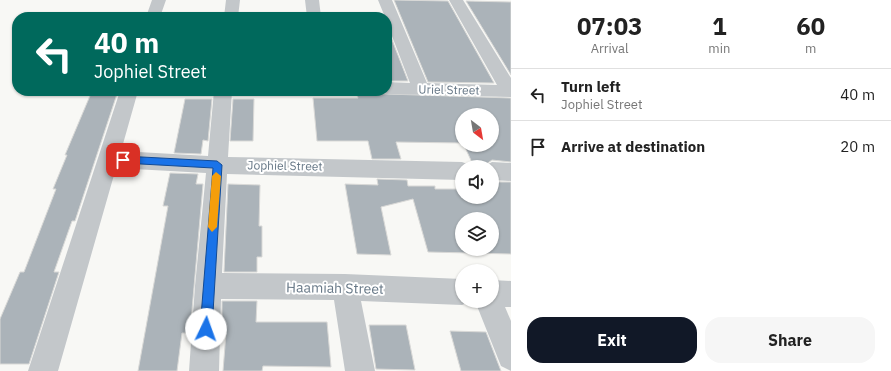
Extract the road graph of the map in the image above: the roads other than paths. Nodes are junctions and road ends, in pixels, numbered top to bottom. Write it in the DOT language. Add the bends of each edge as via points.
graph roads {
  1 [pos="159,0"];
  2 [pos="233,0"];
  3 [pos="312,0"];
  4 [pos="385,0"];
  5 [pos="456,0"];
  6 [pos="155,12"];
  7 [pos="232,12"];
  8 [pos="313,12"];
  9 [pos="390,12"];
  10 [pos="392,17"];
  11 [pos="392,88"];
  12 [pos="421,89"];
  13 [pos="511,91"];
  14 [pos="128,96"];
  15 [pos="223,96"];
  16 [pos="108,159"];
  17 [pos="217,165"];
  18 [pos="455,171"];
  19 [pos="499,171"];
  20 [pos="511,172"];
  21 [pos="208,286"];
  22 [pos="346,287"];
  23 [pos="455,292"];
  24 [pos="499,293"];
  25 [pos="511,294"];
  26 [pos="492,308"];
  27 [pos="511,356"];
  28 [pos="42,371"];
  29 [pos="204,371"];
  30 [pos="360,371"];
  1 -- 6 [label="street"];
  2 -- 7 [label="street"];
  3 -- 8 [label="street"];
  4 -- 9 [label="street"];
  5 -- 13 [label="street"];
  10 -- 12 [label="street"];
  11 -- 12 [label="street, Uriel Street"];
  12 -- 13 [label="street, Uriel Street"];
  14 -- 16 [label="street"];
  15 -- 17 [label="street"];
  16 -- 17 [label="street, Jophiel Street"];
  16 -- 28 [label="street"];
  17 -- 18 [label="street, Jophiel Street"];
  17 -- 21 [label="street"];
  19 -- 20 [label="street"];
  21 -- 22 [label="street, Haamiah Street"];
  21 -- 29 [label="street"];
  22 -- 23 [label="street, Haamiah Street"];
  22 -- 30 [label="street"];
  24 -- 25 [label="street"];
  26 -- 27 [label="street"];
}
